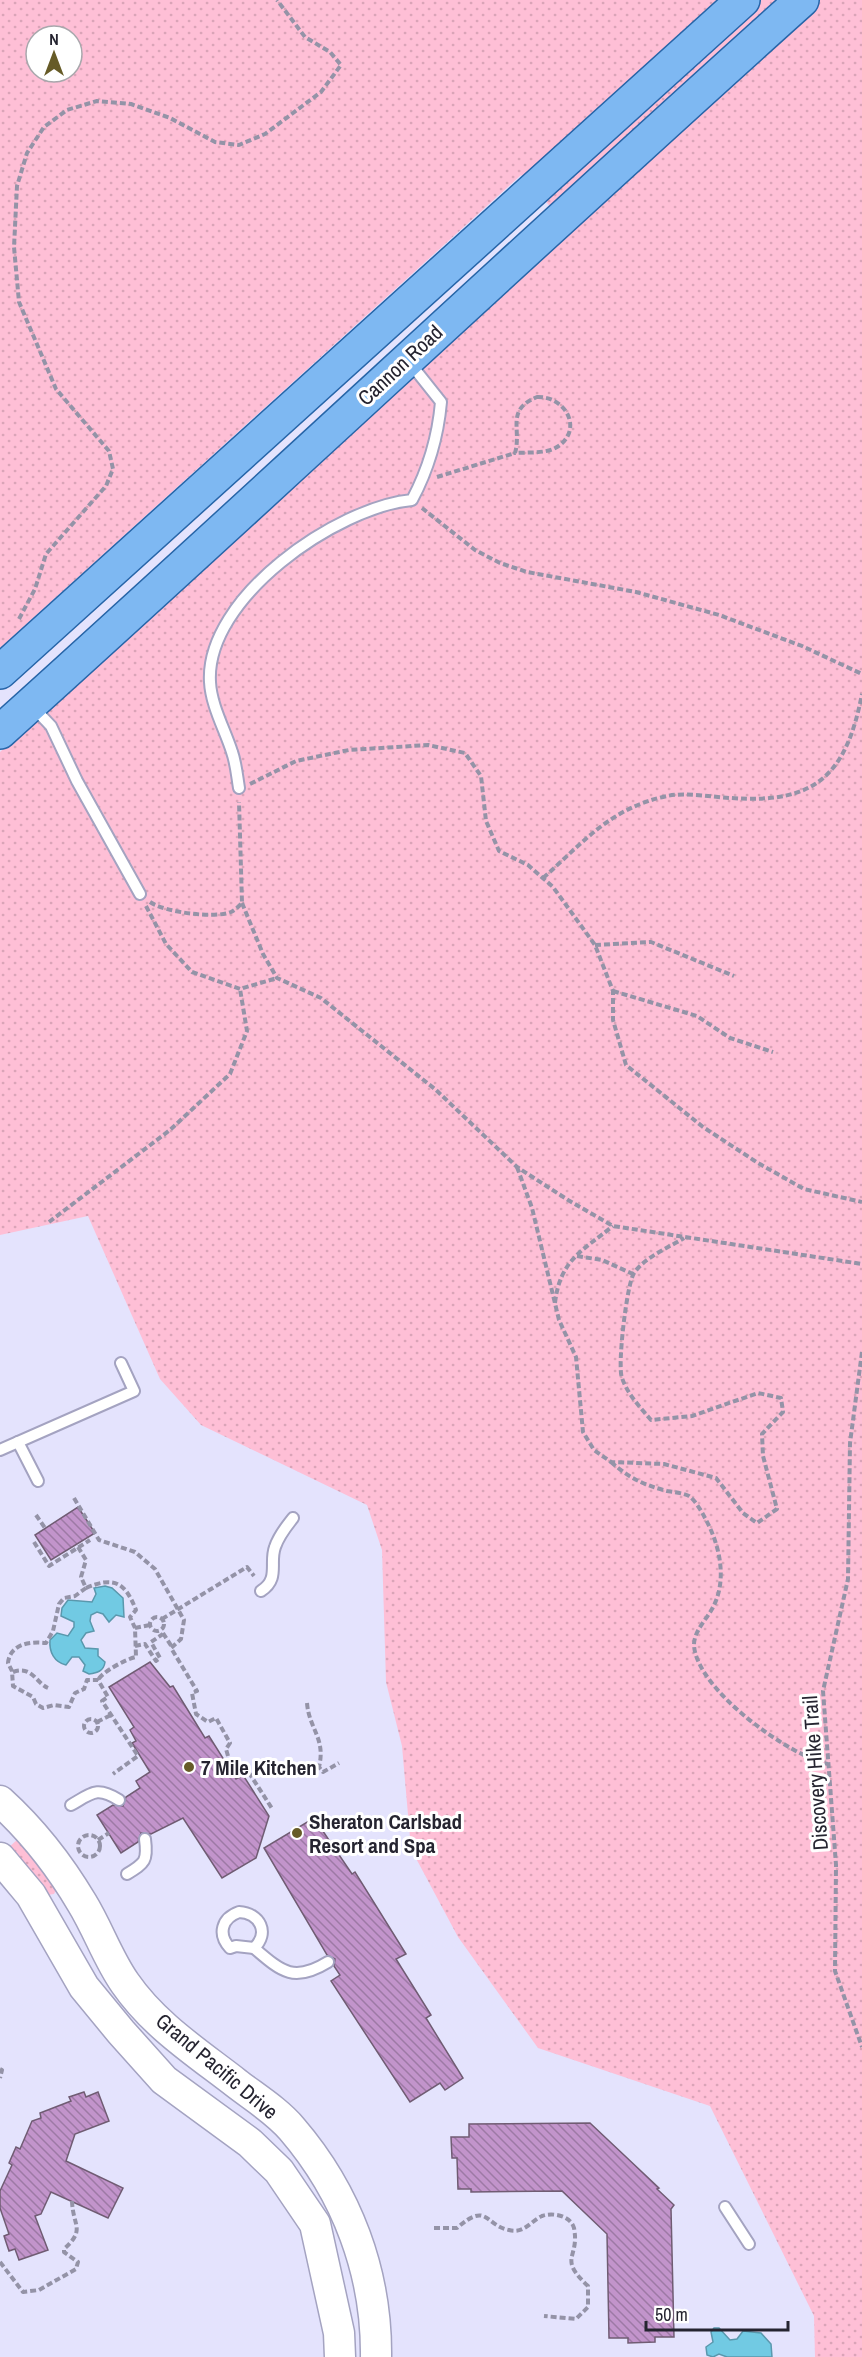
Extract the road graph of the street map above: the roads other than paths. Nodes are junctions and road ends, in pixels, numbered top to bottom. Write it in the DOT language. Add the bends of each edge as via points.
graph roads {
  1 [pos="743,0"];
  2 [pos="802,0"];
  3 [pos="406,360"];
  4 [pos="0,672"];
  5 [pos="31,704"];
  6 [pos="0,732"];
  7 [pos="239,788"];
  8 [pos="140,894"];
  9 [pos="121,1363"];
  10 [pos="18,1442"];
  11 [pos="0,1450"];
  12 [pos="38,1481"];
  13 [pos="293,1518"];
  14 [pos="261,1591"];
  15 [pos="119,1800"];
  16 [pos="71,1805"];
  17 [pos="4,1811"];
  18 [pos="145,1839"];
  19 [pos="0,1858"];
  20 [pos="127,1874"];
  21 [pos="254,1948"];
  22 [pos="328,1962"];
  23 [pos="725,2207"];
  24 [pos="748,2244"];
  25 [pos="340,2357"];
  26 [pos="376,2357"];
  1 -- 4 [label="main road, Cannon Road"];
  2 -- 3 [label="main road, Cannon Road"];
  3 -- 5 [label="main road, Cannon Road"];
  3 -- 7 [label="lane" via="441,402 438,430 422,482 412,500 390,502 296,548 265,576 224,624 212,658 210,683 233,754"];
  5 -- 6 [label="main road, Cannon Road"];
  5 -- 8 [label="lane" via="51,726 112,848"];
  9 -- 10 [label="lane" via="134,1391"];
  10 -- 11 [label="lane"];
  10 -- 12 [label="lane"];
  13 -- 14 [label="lane" via="273,1549 274,1576"];
  15 -- 16 [label="lane" via="105,1791 92,1792"];
  17 -- 26 [label="street, Grand Pacific Drive" via="32,1832 82,1902 125,1983 170,2034 291,2127 330,2182 354,2227 371,2285 377,2325"];
  18 -- 20 [label="lane" via="147,1855 142,1864"];
  19 -- 25 [label="street, Grand Pacific Drive" via="31,1895 84,1987 121,2032 164,2079 250,2143 279,2171 309,2214 325,2268 339,2333"];
  21 -- 22 [label="lane" via="286,1973 307,1973"];
  23 -- 24 [label="lane"];
}
